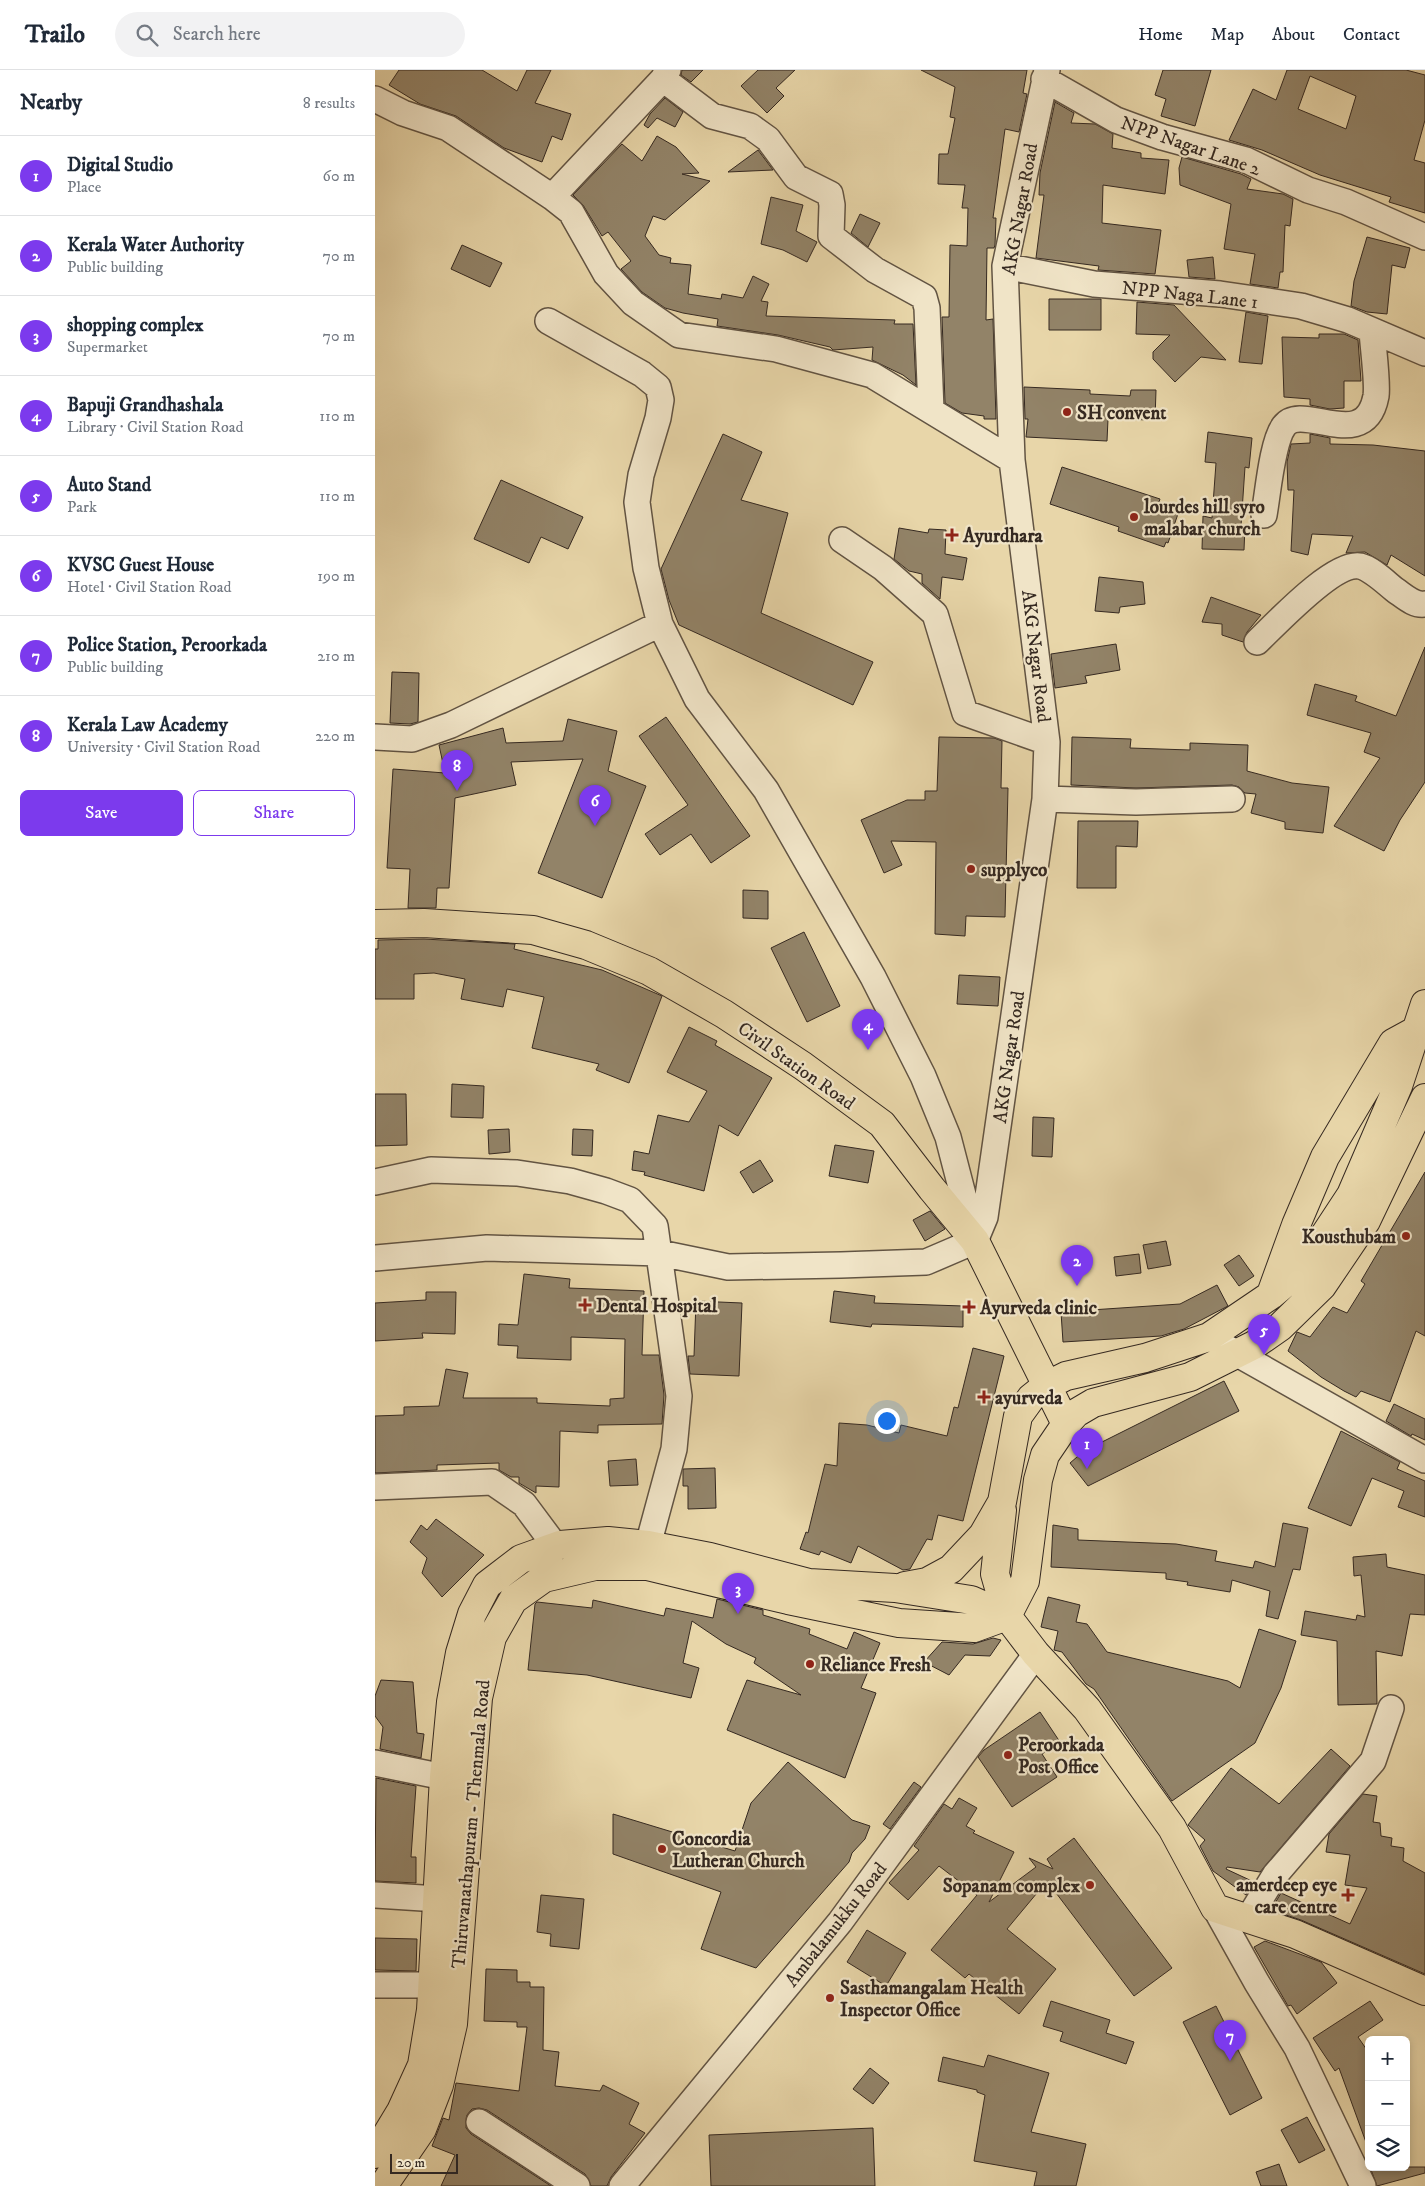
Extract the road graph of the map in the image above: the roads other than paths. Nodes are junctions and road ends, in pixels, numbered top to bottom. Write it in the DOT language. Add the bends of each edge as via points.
graph roads {
  1 [pos="665,74"];
  2 [pos="1045,75"];
  3 [pos="375,99"];
  4 [pos="552,197"];
  5 [pos="1425,237"];
  6 [pos="1005,266"];
  7 [pos="548,321"];
  8 [pos="1372,331"];
  9 [pos="1425,353"];
  10 [pos="931,410"];
  11 [pos="1012,460"];
  12 [pos="1264,514"];
  13 [pos="842,540"];
  14 [pos="1425,604"];
  15 [pos="660,624"];
  16 [pos="1257,642"];
  17 [pos="375,737"];
  18 [pos="1047,742"];
  19 [pos="1045,799"];
  20 [pos="1232,799"];
  21 [pos="375,924"];
  22 [pos="1425,1004"];
  23 [pos="1420,1034"];
  24 [pos="1425,1098"];
  25 [pos="375,1182"];
  26 [pos="975,1241"];
  27 [pos="660,1253"];
  28 [pos="375,1258"];
  29 [pos="1271,1295"];
  30 [pos="1209,1337"];
  31 [pos="1235,1353"];
  32 [pos="1046,1386"];
  33 [pos="1066,1424"];
  34 [pos="1425,1460"];
  35 [pos="375,1487"];
  36 [pos="1003,1502"];
  37 [pos="648,1545"];
  38 [pos="556,1547"];
  39 [pos="710,1568"];
  40 [pos="895,1588"];
  41 [pos="1007,1616"];
  42 [pos="1037,1654"];
  43 [pos="1391,1708"];
  44 [pos="375,1763"];
  45 [pos="444,1777"];
  46 [pos="457,1811"];
  47 [pos="375,1895"];
  48 [pos="438,1899"];
  49 [pos="1215,1908"];
  50 [pos="1247,1919"];
  51 [pos="375,1985"];
  52 [pos="432,1985"];
  53 [pos="1425,1991"];
  54 [pos="479,2122"];
  55 [pos="375,2154"];
  56 [pos="383,2186"];
  57 [pos="577,2186"];
  58 [pos="622,2186"];
  59 [pos="1363,2186"];
  1 -- 4 [label="street"];
  1 -- 10 [label="street" via="712,116 750,126 768,139 796,177 829,194 832,204 831,236 875,270 924,297"];
  2 -- 5 [label="street, NPP Nagar Lane 2" via="1116,120 1162,137 1246,160 1308,190 1346,202"];
  2 -- 6 [label="street, AKG Nagar Road"];
  3 -- 4 [label="street" via="403,113 448,128"];
  4 -- 10 [label="street" via="571,212 606,274 633,303 679,335 776,349 872,374"];
  6 -- 8 [label="street, NPP Naga Lane 1" via="1094,284 1220,294 1301,306"];
  6 -- 11 [label="street, AKG Nagar Road"];
  7 -- 15 [label="street" via="659,387 658,418 637,502 646,568"];
  8 -- 9 [label="street, NPP Naga Lane 1"];
  8 -- 12 [label="street" via="1376,396 1367,416 1353,425 1296,419 1285,424 1279,436"];
  10 -- 11 [label="street"];
  11 -- 18 [label="street, AKG Nagar Road"];
  13 -- 18 [label="street" via="883,568 935,614 965,713"];
  14 -- 16 [label="street" via="1413,602 1365,568 1352,566 1339,570 1301,599"];
  15 -- 17 [label="street" via="451,725 412,739"];
  15 -- 26 [label="street" via="697,699 766,790 873,977 923,1076 948,1137"];
  18 -- 19 [label="street, AKG Nagar Road"];
  19 -- 20 [label="street" via="1136,802"];
  19 -- 26 [label="street, AKG Nagar Road" via="985,1217"];
  21 -- 26 [label="main road, Civil Station Road" via="424,923 533,930 586,944 649,971 724,1014 882,1124"];
  22 -- 23 [label="main road"];
  23 -- 29 [label="main road" via="1351,1195 1303,1268"];
  23 -- 29 [label="main road" via="1393,1043 1325,1157"];
  24 -- 31 [label="main road" via="1366,1221 1321,1286 1280,1327 1254,1345"];
  25 -- 27 [label="street" via="431,1170 517,1174 579,1184 631,1200 655,1226"];
  26 -- 27 [label="street" via="926,1262 728,1267"];
  26 -- 32 [label="main road, Civil Station Road"];
  27 -- 28 [label="street" via="487,1248"];
  27 -- 37 [label="street" via="679,1396 674,1448"];
  29 -- 30 [label="main road"];
  30 -- 31 [label="street"];
  30 -- 32 [label="main road" via="1145,1358 1066,1376"];
  31 -- 33 [label="main road" via="1190,1377 1093,1403 1076,1413"];
  31 -- 34 [label="street"];
  32 -- 33 [label="main road, Civil Station Road"];
  32 -- 36 [label="main road" via="1031,1398 1018,1416"];
  33 -- 41 [label="main road" via="1045,1454 1038,1480 1025,1581"];
  35 -- 38 [label="street" via="492,1482 524,1504"];
  36 -- 40 [label="main road" via="983,1535 951,1569 927,1582"];
  36 -- 41 [label="main road" via="995,1574"];
  37 -- 38 [label="main road" via="608,1541"];
  37 -- 39 [label="main road"];
  38 -- 45 [label="main road" via="521,1559 487,1586 472,1614 460,1653 451,1702"];
  39 -- 40 [label="main road" via="809,1583"];
  39 -- 41 [label="main road, Thiruvanathapuram - Thenmala Road" via="789,1600 899,1623 974,1628"];
  39 -- 46 [label="main road, Thiruvanathapuram - Thenmala Road" via="595,1566 544,1578 513,1600 492,1636"];
  40 -- 41 [label="main road" via="971,1600"];
  41 -- 42 [label="main road"];
  42 -- 49 [label="main road" via="1087,1709 1172,1828"];
  42 -- 58 [label="street, Ambalamukku Road" via="840,1922"];
  43 -- 50 [label="street" via="1373,1762 1275,1875"];
  44 -- 45 [label="street"];
  45 -- 46 [label="main road"];
  46 -- 48 [label="main road"];
  46 -- 56 [label="main road, Thiruvanathapuram - Thenmala Road" via="453,2024 439,2085 422,2129"];
  47 -- 48 [label="street"];
  48 -- 52 [label="main road"];
  49 -- 50 [label="main road"];
  49 -- 59 [label="street" via="1297,2048"];
  50 -- 53 [label="main road" via="1295,1934"];
  51 -- 52 [label="street"];
  52 -- 55 [label="main road" via="422,2066 401,2111"];
  54 -- 57 [label="street"];
}
